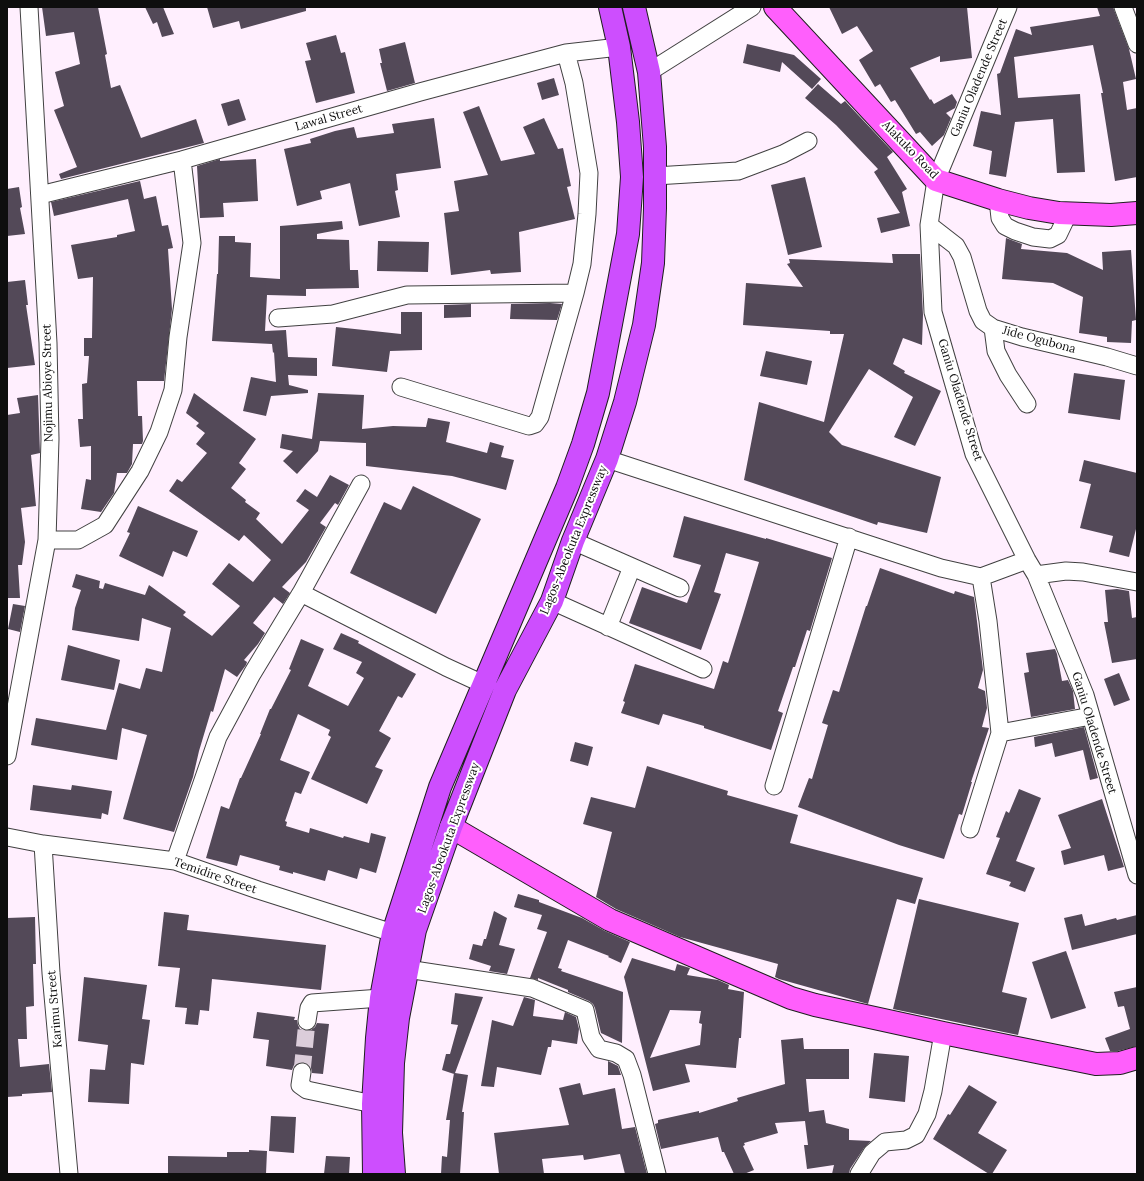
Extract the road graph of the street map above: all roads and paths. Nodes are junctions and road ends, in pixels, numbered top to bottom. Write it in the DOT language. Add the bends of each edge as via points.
graph roads {
  1 [pos="29,7"];
  2 [pos="610,7"];
  3 [pos="634,7"];
  4 [pos="752,7"];
  5 [pos="776,7"];
  6 [pos="1008,7"];
  7 [pos="1123,7"];
  8 [pos="1137,44"];
  9 [pos="619,47"];
  10 [pos="566,53"];
  11 [pos="649,72"];
  12 [pos="808,141"];
  13 [pos="182,160"];
  14 [pos="655,176"];
  15 [pos="936,180"];
  16 [pos="40,195"];
  17 [pos="1137,213"];
  18 [pos="929,225"];
  19 [pos="575,293"];
  20 [pos="278,318"];
  21 [pos="993,328"];
  22 [pos="1137,366"];
  23 [pos="401,387"];
  24 [pos="1027,404"];
  25 [pos="607,459"];
  26 [pos="361,484"];
  27 [pos="849,537"];
  28 [pos="47,540"];
  29 [pos="573,541"];
  30 [pos="1027,560"];
  31 [pos="632,567"];
  32 [pos="1036,575"];
  33 [pos="981,577"];
  34 [pos="1137,582"];
  35 [pos="680,588"];
  36 [pos="301,593"];
  37 [pos="552,601"];
  38 [pos="608,628"];
  39 [pos="703,669"];
  40 [pos="483,684"];
  41 [pos="1091,716"];
  42 [pos="1000,732"];
  43 [pos="7,756"];
  44 [pos="774,786"];
  45 [pos="451,827"];
  46 [pos="970,829"];
  47 [pos="7,837"];
  48 [pos="43,844"];
  49 [pos="175,861"];
  50 [pos="1137,875"];
  51 [pos="393,933"];
  52 [pos="407,969"];
  53 [pos="381,998"];
  54 [pos="307,1021"];
  55 [pos="943,1033"];
  56 [pos="1137,1058"];
  57 [pos="302,1072"];
  58 [pos="373,1104"];
  59 [pos="69,1174"];
  60 [pos="374,1174"];
  61 [pos="394,1174"];
  62 [pos="657,1174"];
  63 [pos="859,1174"];
  1 -- 16 [label="street, Nojimu Abioye Street"];
  2 -- 9 [label="highway, Lagos-Abeokuta Expressway"];
  3 -- 11 [label="highway, Lagos-Abeokuta Expressway"];
  4 -- 11 [label="street"];
  5 -- 15 [label="main road, Alakuko Road"];
  6 -- 15 [label="street, Ganiu Oladende Street"];
  7 -- 8 [label="street"];
  9 -- 10 [label="street, Lawal Street"];
  9 -- 40 [label="highway, Lagos-Abeokuta Expressway" via="632,177 628,234 598,393 567,488"];
  10 -- 13 [label="street, Lawal Street"];
  10 -- 19 [label="street" via="574,83 589,173 582,264"];
  11 -- 14 [label="highway, Lagos-Abeokuta Expressway"];
  12 -- 14 [label="street" via="738,172"];
  13 -- 16 [label="street, Lawal Street"];
  13 -- 28 [label="street" via="192,244 173,390 159,432 140,471 104,525 78,540"];
  14 -- 25 [label="highway, Lagos-Abeokuta Expressway" via="653,263 644,325 625,402"];
  15 -- 17 [label="main road, Alakuko Road" via="1029,208 1068,214"];
  15 -- 18 [label="street, Ganiu Oladende Street"];
  16 -- 28 [label="street, Nojimu Abioye Street" via="50,439"];
  18 -- 21 [label="street, Jide Ogubona" via="956,246 962,257 978,311 983,321"];
  18 -- 30 [label="street, Ganiu Oladende Street" via="933,312 974,454"];
  19 -- 20 [label="street" via="406,295 333,314"];
  19 -- 23 [label="street" via="540,417 535,424 529,426"];
  21 -- 22 [label="street, Jide Ogubona"];
  21 -- 24 [label="street" via="996,351"];
  25 -- 27 [label="street"];
  25 -- 29 [label="highway, Lagos-Abeokuta Expressway"];
  26 -- 36 [label="street"];
  27 -- 33 [label="street" via="941,568"];
  27 -- 44 [label="street"];
  28 -- 43 [label="street, Nojimu Abioye Street"];
  29 -- 31 [label="street"];
  29 -- 37 [label="highway, Lagos-Abeokuta Expressway"];
  30 -- 32 [label="street, Ganiu Oladende Street"];
  30 -- 33 [label="street"];
  31 -- 35 [label="street"];
  31 -- 38 [label="street"];
  32 -- 34 [label="street" via="1066,571 1083,572"];
  32 -- 41 [label="street, Ganiu Oladende Street" via="1085,695"];
  33 -- 42 [label="street"];
  36 -- 40 [label="street"];
  36 -- 49 [label="street" via="252,674 218,737"];
  37 -- 38 [label="street"];
  37 -- 45 [label="highway, Lagos-Abeokuta Expressway" via="505,690"];
  38 -- 39 [label="street"];
  40 -- 51 [label="highway, Lagos-Abeokuta Expressway" via="440,787"];
  41 -- 42 [label="street"];
  41 -- 50 [label="street, Ganiu Oladende Street"];
  42 -- 46 [label="street"];
  45 -- 52 [label="highway, Lagos-Abeokuta Expressway" via="415,930"];
  45 -- 55 [label="main road" via="610,920 792,998"];
  47 -- 48 [label="street, Temidire Street"];
  48 -- 49 [label="street, Temidire Street"];
  48 -- 59 [label="street, Karimu Street"];
  49 -- 51 [label="street, Temidire Street"];
  51 -- 53 [label="highway, Lagos-Abeokuta Expressway"];
  52 -- 61 [label="highway, Lagos-Abeokuta Expressway" via="393,1063 391,1133"];
  52 -- 62 [label="street" via="532,988 585,1010 591,1037 598,1049 616,1053 626,1059"];
  53 -- 54 [label="street" via="312,1003"];
  53 -- 58 [label="highway, Lagos-Abeokuta Expressway"];
  55 -- 56 [label="main road" via="1096,1064 1120,1063"];
  55 -- 63 [label="street" via="927,1114 916,1135 906,1140 884,1142 872,1153"];
  57 -- 58 [label="street" via="300,1085 307,1090"];
  58 -- 60 [label="highway, Lagos-Abeokuta Expressway"];
}
